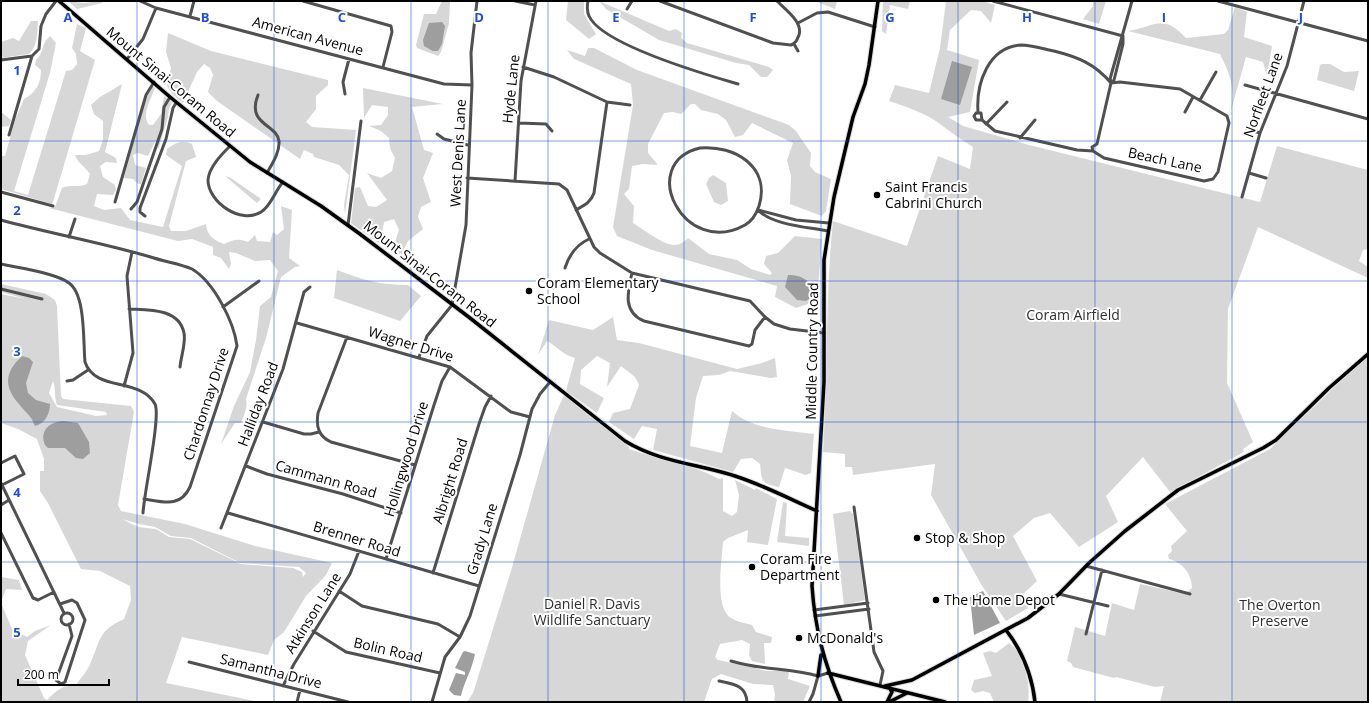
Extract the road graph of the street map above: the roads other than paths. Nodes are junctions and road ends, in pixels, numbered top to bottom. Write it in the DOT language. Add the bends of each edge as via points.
graph roads {
  1 [pos="57,1"];
  2 [pos="140,1"];
  3 [pos="194,1"];
  4 [pos="303,1"];
  5 [pos="477,1"];
  6 [pos="515,1"];
  7 [pos="536,1"];
  8 [pos="588,1"];
  9 [pos="632,1"];
  10 [pos="660,1"];
  11 [pos="777,1"];
  12 [pos="878,1"];
  13 [pos="993,1"];
  14 [pos="1132,1"];
  15 [pos="1218,1"];
  16 [pos="1304,1"];
  17 [pos="535,5"];
  18 [pos="156,8"];
  19 [pos="627,9"];
  20 [pos="190,16"];
  21 [pos="1298,22"];
  22 [pos="798,23"];
  23 [pos="875,27"];
  24 [pos="1123,36"];
  25 [pos="1368,41"];
  26 [pos="794,44"];
  27 [pos="798,50"];
  28 [pos="32,56"];
  29 [pos="349,59"];
  30 [pos="1,60"];
  31 [pos="128,60"];
  32 [pos="383,68"];
  33 [pos="523,68"];
  34 [pos="1216,72"];
  35 [pos="154,82"];
  36 [pos="1111,83"];
  37 [pos="738,84"];
  38 [pos="472,85"];
  39 [pos="1245,85"];
  40 [pos="345,94"];
  41 [pos="258,95"];
  42 [pos="1277,95"];
  43 [pos="170,97"];
  44 [pos="1193,97"];
  45 [pos="1200,100"];
  46 [pos="607,102"];
  47 [pos="1007,102"];
  48 [pos="176,103"];
  49 [pos="630,105"];
  50 [pos="978,112"];
  51 [pos="1185,112"];
  52 [pos="1368,119"];
  53 [pos="982,120"];
  54 [pos="1035,120"];
  55 [pos="361,121"];
  56 [pos="519,123"];
  57 [pos="986,124"];
  58 [pos="1247,129"];
  59 [pos="552,131"];
  60 [pos="1260,133"];
  61 [pos="437,134"];
  62 [pos="9,135"];
  63 [pos="1020,138"];
  64 [pos="468,145"];
  65 [pos="230,146"];
  66 [pos="1093,151"];
  67 [pos="267,173"];
  68 [pos="1249,174"];
  69 [pos="467,178"];
  70 [pos="1266,178"];
  71 [pos="516,181"];
  72 [pos="283,182"];
  73 [pos="1,192"];
  74 [pos="1242,197"];
  75 [pos="115,202"];
  76 [pos="53,206"];
  77 [pos="131,209"];
  78 [pos="576,210"];
  79 [pos="758,210"];
  80 [pos="145,216"];
  81 [pos="75,219"];
  82 [pos="1,220"];
  83 [pos="829,223"];
  84 [pos="348,225"];
  85 [pos="828,231"];
  86 [pos="69,238"];
  87 [pos="589,239"];
  88 [pos="132,252"];
  89 [pos="1,264"];
  90 [pos="565,268"];
  91 [pos="632,273"];
  92 [pos="259,282"];
  93 [pos="310,287"];
  94 [pos="1,289"];
  95 [pos="42,299"];
  96 [pos="452,305"];
  97 [pos="224,307"];
  98 [pos="129,309"];
  99 [pos="764,317"];
  100 [pos="297,323"];
  101 [pos="824,333"];
  102 [pos="347,337"];
  103 [pos="1368,354"];
  104 [pos="419,357"];
  105 [pos="180,367"];
  106 [pos="450,367"];
  107 [pos="88,370"];
  108 [pos="67,381"];
  109 [pos="550,382"];
  110 [pos="124,386"];
  111 [pos="491,396"];
  112 [pos="530,417"];
  113 [pos="263,422"];
  114 [pos="319,432"];
  115 [pos="1,463"];
  116 [pos="415,465"];
  117 [pos="246,466"];
  118 [pos="1,484"];
  119 [pos="144,499"];
  120 [pos="9,500"];
  121 [pos="1,505"];
  122 [pos="854,507"];
  123 [pos="817,511"];
  124 [pos="143,513"];
  125 [pos="228,513"];
  126 [pos="401,513"];
  127 [pos="221,528"];
  128 [pos="1,533"];
  129 [pos="359,551"];
  130 [pos="386,560"];
  131 [pos="1086,566"];
  132 [pos="1102,570"];
  133 [pos="433,573"];
  134 [pos="479,586"];
  135 [pos="339,591"];
  136 [pos="54,592"];
  137 [pos="1059,594"];
  138 [pos="1190,594"];
  139 [pos="1094,602"];
  140 [pos="868,603"];
  141 [pos="60,604"];
  142 [pos="1108,606"];
  143 [pos="869,608"];
  144 [pos="814,610"];
  145 [pos="81,611"];
  146 [pos="64,613"];
  147 [pos="72,616"];
  148 [pos="815,616"];
  149 [pos="69,624"];
  150 [pos="1006,630"];
  151 [pos="313,632"];
  152 [pos="1086,634"];
  153 [pos="460,637"];
  154 [pos="822,654"];
  155 [pos="731,661"];
  156 [pos="189,662"];
  157 [pos="61,666"];
  158 [pos="69,669"];
  159 [pos="440,673"];
  160 [pos="828,673"];
  161 [pos="818,676"];
  162 [pos="719,681"];
  163 [pos="880,685"];
  164 [pos="283,686"];
  165 [pos="887,687"];
  166 [pos="300,690"];
  167 [pos="908,693"];
  168 [pos="297,702"];
  169 [pos="347,702"];
  170 [pos="432,702"];
  171 [pos="747,702"];
  172 [pos="809,702"];
  173 [pos="841,702"];
  174 [pos="888,702"];
  175 [pos="945,702"];
  176 [pos="1035,702"];
  1 -- 28 [label="street" via="46,14 41,26 39,50"];
  1 -- 31 [label="main road, Mount Sinai-Coram Road"];
  2 -- 18 [label="street, American Avenue"];
  3 -- 20 [label="street"];
  4 -- 32 [label="street" via="391,26 392,32"];
  5 -- 38 [label="street, West Denis Lane" via="471,53"];
  6 -- 17 [label="street"];
  7 -- 17 [label="street, Hyde Lane"];
  8 -- 37 [label="street" via="589,16 598,28 609,35 662,61"];
  9 -- 19 [label="street"];
  10 -- 26 [label="street" via="773,43 787,46"];
  11 -- 22 [label="street"];
  12 -- 23 [label="main road, Middle Country Road"];
  13 -- 24 [label="street"];
  14 -- 24 [label="street"];
  15 -- 21 [label="street"];
  16 -- 21 [label="street, Norfleet Lane"];
  17 -- 33 [label="street, Hyde Lane"];
  18 -- 20 [label="street, American Avenue"];
  18 -- 31 [label="street" via="143,39"];
  20 -- 29 [label="street, American Avenue"];
  21 -- 25 [label="street"];
  21 -- 42 [label="street, Norfleet Lane"];
  22 -- 23 [label="street" via="817,13 828,12"];
  22 -- 26 [label="street" via="800,32"];
  23 -- 83 [label="main road, Middle Country Road" via="865,84 853,117"];
  24 -- 36 [label="street"];
  26 -- 27 [label="street"];
  28 -- 30 [label="street"];
  28 -- 62 [label="street"];
  29 -- 32 [label="street, American Avenue"];
  29 -- 40 [label="street" via="343,82"];
  31 -- 35 [label="main road, Mount Sinai-Coram Road"];
  32 -- 38 [label="street, American Avenue" via="444,84"];
  33 -- 46 [label="street" via="554,77"];
  33 -- 56 [label="street, Hyde Lane"];
  34 -- 45 [label="street"];
  35 -- 43 [label="main road, Mount Sinai-Coram Road"];
  35 -- 75 [label="street" via="146,95"];
  36 -- 44 [label="street, Beach Lane" via="1180,89"];
  36 -- 50 [label="street, Beach Lane" via="1097,69 1074,56 1021,45 1006,48 992,58 984,73 977,100"];
  36 -- 66 [label="street" via="1097,144 1092,147"];
  38 -- 64 [label="street, West Denis Lane"];
  39 -- 42 [label="street"];
  41 -- 67 [label="street" via="256,110 260,121 277,135 279,140 279,147"];
  42 -- 52 [label="street"];
  42 -- 60 [label="street, Norfleet Lane"];
  43 -- 48 [label="main road, Mount Sinai-Coram Road"];
  43 -- 77 [label="street" via="164,108 162,129 137,202"];
  44 -- 45 [label="street, Beach Lane"];
  44 -- 51 [label="street"];
  45 -- 66 [label="street, Beach Lane" via="1227,116 1229,123 1218,172 1213,179 1204,181 1144,168 1104,158"];
  46 -- 49 [label="street"];
  46 -- 78 [label="street" via="594,193 587,204"];
  47 -- 57 [label="street"];
  48 -- 65 [label="main road, Mount Sinai-Coram Road"];
  48 -- 80 [label="street" via="166,139 140,208 140,212"];
  50 -- 53 [label="street, Beach Lane"];
  50 -- 53 [label="street, Beach Lane" via="974,118"];
  53 -- 57 [label="street, Beach Lane"];
  54 -- 63 [label="street"];
  55 -- 84 [label="street"];
  56 -- 59 [label="street" via="546,124"];
  56 -- 71 [label="street, Hyde Lane"];
  57 -- 63 [label="street, Beach Lane" via="995,131"];
  58 -- 60 [label="street"];
  60 -- 68 [label="street, Norfleet Lane"];
  61 -- 64 [label="street" via="444,139"];
  63 -- 66 [label="street, Beach Lane"];
  64 -- 69 [label="street, West Denis Lane"];
  65 -- 67 [label="main road, Mount Sinai-Coram Road"];
  65 -- 72 [label="street" via="214,166 208,179 211,191 230,212 252,215 260,213 267,207"];
  67 -- 72 [label="main road, Mount Sinai-Coram Road"];
  68 -- 70 [label="street"];
  68 -- 74 [label="street, Norfleet Lane"];
  69 -- 71 [label="street"];
  69 -- 96 [label="street, West Denis Lane" via="466,224"];
  71 -- 78 [label="street" via="564,186"];
  72 -- 84 [label="main road, Mount Sinai-Coram Road"];
  73 -- 76 [label="street"];
  78 -- 87 [label="street"];
  79 -- 79 [label="street" via="761,196 757,174 749,162 734,152 718,148 695,149 680,158 672,169 670,185 676,208 697,227 714,232 733,230 749,222"];
  79 -- 83 [label="street" via="796,220"];
  79 -- 85 [label="street" via="780,221"];
  81 -- 86 [label="street"];
  82 -- 86 [label="street, Chardonnay Drive"];
  83 -- 85 [label="main road, Middle Country Road"];
  84 -- 96 [label="main road, Mount Sinai-Coram Road"];
  85 -- 101 [label="main road, Middle Country Road" via="823,287"];
  86 -- 88 [label="street, Chardonnay Drive"];
  87 -- 90 [label="street" via="571,253"];
  87 -- 91 [label="street" via="600,253"];
  88 -- 97 [label="street, Chardonnay Drive" via="192,269 207,283"];
  88 -- 98 [label="street" via="127,276"];
  89 -- 107 [label="street" via="63,279 76,290 80,300 85,362"];
  91 -- 99 [label="street" via="750,300"];
  91 -- 99 [label="street" via="627,293 628,305 635,316 644,321 749,346 752,344 758,324"];
  92 -- 97 [label="street"];
  93 -- 100 [label="street, Halliday Road" via="304,292"];
  94 -- 95 [label="street"];
  96 -- 104 [label="street" via="427,336"];
  96 -- 109 [label="main road, Mount Sinai-Coram Road"];
  97 -- 119 [label="street, Chardonnay Drive" via="236,334 237,346 190,487 179,501"];
  98 -- 105 [label="street" via="159,310 179,322 184,333"];
  98 -- 110 [label="street" via="133,353"];
  99 -- 101 [label="street" via="782,327"];
  100 -- 102 [label="street, Wagner Drive"];
  100 -- 113 [label="street, Halliday Road" via="288,357"];
  101 -- 123 [label="main road, Middle Country Road"];
  102 -- 104 [label="street, Wagner Drive"];
  102 -- 114 [label="street" via="318,413"];
  103 -- 131 [label="main road" via="1328,388 1276,440 1178,490 1125,531"];
  104 -- 106 [label="street, Wagner Drive"];
  106 -- 111 [label="street, Wagner Drive"];
  106 -- 116 [label="street, Hollingwood Drive" via="440,387"];
  107 -- 108 [label="street"];
  107 -- 110 [label="street" via="95,376"];
  109 -- 112 [label="street, Grady Lane" via="536,402"];
  109 -- 123 [label="main road, Mount Sinai-Coram Road" via="636,448 666,459 737,476"];
  110 -- 119 [label="street" via="141,390 156,405"];
  111 -- 112 [label="street, Wagner Drive" via="511,412"];
  111 -- 133 [label="street, Albright Road" via="479,424"];
  112 -- 134 [label="street, Grady Lane"];
  113 -- 114 [label="street" via="304,434"];
  113 -- 117 [label="street, Halliday Road"];
  114 -- 116 [label="street" via="331,442"];
  115 -- 118 [label="street" via="15,456 24,474"];
  116 -- 126 [label="street, Hollingwood Drive"];
  117 -- 125 [label="street, Halliday Road"];
  117 -- 126 [label="street, Cammann Road"];
  118 -- 120 [label="street"];
  119 -- 124 [label="street"];
  120 -- 121 [label="street"];
  120 -- 136 [label="street"];
  122 -- 140 [label="street"];
  123 -- 144 [label="main road, Middle Country Road" via="812,567"];
  125 -- 127 [label="street, Halliday Road"];
  125 -- 129 [label="street, Brenner Road"];
  126 -- 130 [label="street, Hollingwood Drive"];
  128 -- 136 [label="street" via="33,598 38,600"];
  129 -- 130 [label="street, Brenner Road"];
  129 -- 135 [label="street, Atkinson Lane" via="350,574"];
  130 -- 133 [label="street, Brenner Road"];
  131 -- 132 [label="street"];
  131 -- 137 [label="main road"];
  132 -- 138 [label="street"];
  132 -- 139 [label="street"];
  133 -- 134 [label="street, Brenner Road"];
  134 -- 153 [label="street, Grady Lane" via="470,616"];
  135 -- 151 [label="street, Atkinson Lane"];
  135 -- 153 [label="street" via="362,606 438,624"];
  136 -- 141 [label="street"];
  137 -- 139 [label="street"];
  137 -- 150 [label="main road" via="1028,618"];
  139 -- 142 [label="street"];
  139 -- 152 [label="street"];
  140 -- 143 [label="street"];
  140 -- 144 [label="street"];
  141 -- 145 [label="street" via="72,600"];
  141 -- 146 [label="street"];
  143 -- 148 [label="street"];
  143 -- 163 [label="street" via="874,652 883,671"];
  144 -- 148 [label="main road, Middle Country Road"];
  145 -- 147 [label="street"];
  145 -- 158 [label="street" via="85,620"];
  146 -- 147 [label="street"];
  146 -- 149 [label="street" via="61,621 65,625"];
  147 -- 149 [label="street" via="73,621"];
  148 -- 154 [label="main road, Middle Country Road"];
  149 -- 157 [label="street" via="72,636"];
  150 -- 165 [label="main road" via="912,680"];
  150 -- 176 [label="main road" via="1025,661 1033,681"];
  151 -- 159 [label="street, Bolin Road" via="346,652"];
  151 -- 164 [label="street, Atkinson Lane"];
  153 -- 159 [label="street, Grady Lane" via="445,657"];
  154 -- 160 [label="main road, Middle Country Road"];
  154 -- 161 [label="main road"];
  155 -- 161 [label="street" via="767,669 798,670"];
  156 -- 164 [label="street, Samantha Drive"];
  157 -- 158 [label="street"];
  157 -- 158 [label="street" via="57,683 65,682"];
  159 -- 170 [label="street, Grady Lane"];
  160 -- 161 [label="street"];
  160 -- 163 [label="main road"];
  160 -- 173 [label="main road, Middle Country Road"];
  161 -- 172 [label="street"];
  162 -- 171 [label="street" via="742,687 747,695"];
  163 -- 165 [label="main road"];
  164 -- 166 [label="street, Samantha Drive"];
  165 -- 167 [label="main road"];
  165 -- 174 [label="main road" via="892,692"];
  166 -- 168 [label="street"];
  166 -- 169 [label="street, Samantha Drive"];
  167 -- 174 [label="main road"];
  167 -- 175 [label="main road"];
}
